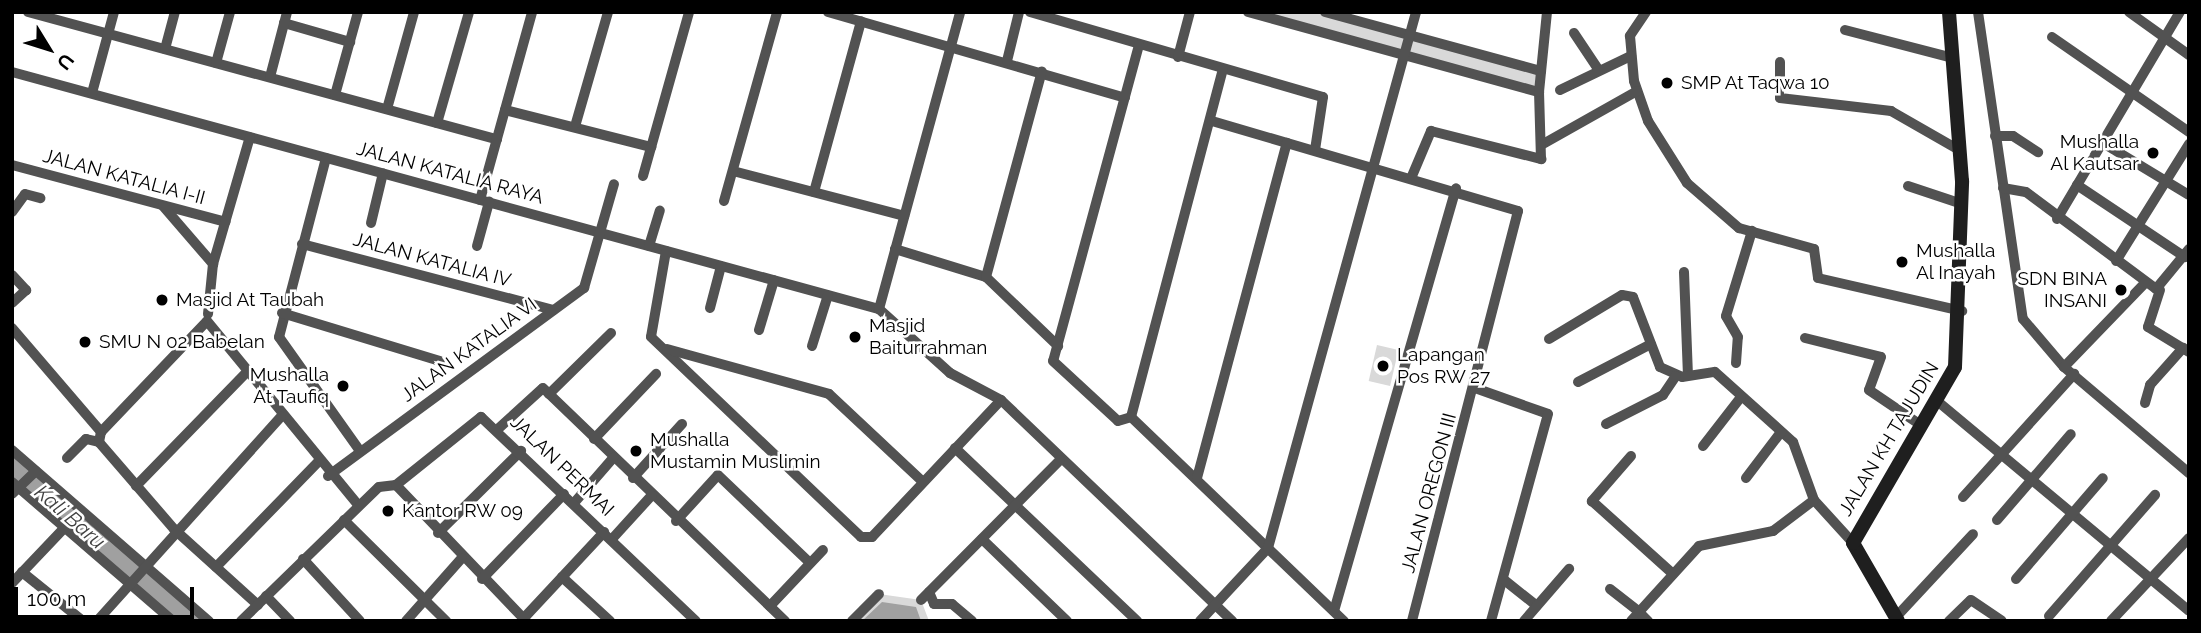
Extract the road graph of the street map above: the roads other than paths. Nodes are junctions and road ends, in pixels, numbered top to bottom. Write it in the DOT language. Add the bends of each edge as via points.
graph roads {
  1 [pos="28,12"];
  2 [pos="114,12"];
  3 [pos="175,12"];
  4 [pos="230,12"];
  5 [pos="358,12"];
  6 [pos="414,12"];
  7 [pos="469,12"];
  8 [pos="532,12"];
  9 [pos="608,12"];
  10 [pos="689,12"];
  11 [pos="777,12"];
  12 [pos="828,12"];
  13 [pos="960,12"];
  14 [pos="1019,12"];
  15 [pos="1030,12"];
  16 [pos="1190,12"];
  17 [pos="1248,12"];
  18 [pos="1325,12"];
  19 [pos="1416,12"];
  20 [pos="1547,12"];
  21 [pos="1646,12"];
  22 [pos="1949,12"];
  23 [pos="1978,12"];
  24 [pos="2129,12"];
  25 [pos="2180,12"];
  26 [pos="51,15"];
  27 [pos="286,18"];
  28 [pos="862,22"];
  29 [pos="1845,30"];
  30 [pos="1574,33"];
  31 [pos="108,34"];
  32 [pos="1410,36"];
  33 [pos="2052,37"];
  34 [pos="2163,38"];
  35 [pos="350,42"];
  36 [pos="950,46"];
  37 [pos="1139,46"];
  38 [pos="165,49"];
  39 [pos="2189,55"];
  40 [pos="1631,56"];
  41 [pos="1178,57"];
  42 [pos="1404,57"];
  43 [pos="1953,58"];
  44 [pos="1007,61"];
  45 [pos="1780,62"];
  46 [pos="216,63"];
  47 [pos="1223,69"];
  48 [pos="1598,69"];
  49 [pos="1042,71"];
  50 [pos="1541,71"];
  51 [pos="12,72"];
  52 [pos="270,77"];
  53 [pos="1560,90"];
  54 [pos="1637,91"];
  55 [pos="1539,92"];
  56 [pos="92,93"];
  57 [pos="2131,94"];
  58 [pos="335,95"];
  59 [pos="1125,98"];
  60 [pos="387,109"];
  61 [pos="505,110"];
  62 [pos="1212,121"];
  63 [pos="438,123"];
  64 [pos="576,123"];
  65 [pos="2189,132"];
  66 [pos="2001,136"];
  67 [pos="250,137"];
  68 [pos="497,139"];
  69 [pos="1287,143"];
  70 [pos="2103,143"];
  71 [pos="1543,144"];
  72 [pos="2189,144"];
  73 [pos="651,147"];
  74 [pos="1315,150"];
  75 [pos="1959,150"];
  76 [pos="2038,152"];
  77 [pos="326,158"];
  78 [pos="12,165"];
  79 [pos="1374,166"];
  80 [pos="733,171"];
  81 [pos="383,173"];
  82 [pos="643,176"];
  83 [pos="1412,176"];
  84 [pos="2164,180"];
  85 [pos="614,184"];
  86 [pos="2077,185"];
  87 [pos="1908,186"];
  88 [pos="1456,188"];
  89 [pos="2010,189"];
  90 [pos="12,190"];
  91 [pos="814,192"];
  92 [pos="25,194"];
  93 [pos="2189,195"];
  94 [pos="40,198"];
  95 [pos="485,201"];
  96 [pos="724,201"];
  97 [pos="1962,204"];
  98 [pos="162,205"];
  99 [pos="660,211"];
  100 [pos="12,212"];
  101 [pos="904,216"];
  102 [pos="2057,219"];
  103 [pos="226,222"];
  104 [pos="371,223"];
  105 [pos="2136,224"];
  106 [pos="1752,231"];
  107 [pos="604,234"];
  108 [pos="302,244"];
  109 [pos="477,246"];
  110 [pos="649,246"];
  111 [pos="895,249"];
  112 [pos="666,251"];
  113 [pos="2187,253"];
  114 [pos="2116,261"];
  115 [pos="213,264"];
  116 [pos="721,266"];
  117 [pos="1684,272"];
  118 [pos="12,275"];
  119 [pos="986,277"];
  120 [pos="774,280"];
  121 [pos="2145,283"];
  122 [pos="2160,290"];
  123 [pos="828,295"];
  124 [pos="12,303"];
  125 [pos="710,308"];
  126 [pos="879,309"];
  127 [pos="553,310"];
  128 [pos="1962,311"];
  129 [pos="282,313"];
  130 [pos="208,314"];
  131 [pos="12,328"];
  132 [pos="759,330"];
  133 [pos="611,333"];
  134 [pos="1805,338"];
  135 [pos="1549,339"];
  136 [pos="1651,344"];
  137 [pos="812,346"];
  138 [pos="1058,346"];
  139 [pos="663,348"];
  140 [pos="2186,350"];
  141 [pos="440,361"];
  142 [pos="1736,363"];
  143 [pos="2065,365"];
  144 [pos="247,372"];
  145 [pos="656,374"];
  146 [pos="2074,374"];
  147 [pos="1688,375"];
  148 [pos="1676,376"];
  149 [pos="1578,382"];
  150 [pos="1475,388"];
  151 [pos="549,394"];
  152 [pos="1741,397"];
  153 [pos="1001,400"];
  154 [pos="1937,400"];
  155 [pos="2145,404"];
  156 [pos="281,417"];
  157 [pos="1131,417"];
  158 [pos="682,424"];
  159 [pos="1606,424"];
  160 [pos="1919,424"];
  161 [pos="499,428"];
  162 [pos="1781,432"];
  163 [pos="2071,434"];
  164 [pos="100,437"];
  165 [pos="594,439"];
  166 [pos="1703,446"];
  167 [pos="955,448"];
  168 [pos="12,450"];
  169 [pos="360,451"];
  170 [pos="521,451"];
  171 [pos="2000,454"];
  172 [pos="1631,456"];
  173 [pos="67,458"];
  174 [pos="613,458"];
  175 [pos="1060,460"];
  176 [pos="317,462"];
  177 [pos="35,472"];
  178 [pos="2189,473"];
  179 [pos="328,475"];
  180 [pos="633,478"];
  181 [pos="1197,478"];
  182 [pos="1746,478"];
  183 [pos="2103,478"];
  184 [pos="2031,481"];
  185 [pos="923,482"];
  186 [pos="396,485"];
  187 [pos="136,486"];
  188 [pos="16,488"];
  189 [pos="564,494"];
  190 [pos="652,495"];
  191 [pos="2155,495"];
  192 [pos="1963,497"];
  193 [pos="1814,500"];
  194 [pos="574,503"];
  195 [pos="358,505"];
  196 [pos="1015,506"];
  197 [pos="2071,514"];
  198 [pos="344,520"];
  199 [pos="1997,520"];
  200 [pos="676,521"];
  201 [pos="66,526"];
  202 [pos="174,529"];
  203 [pos="438,533"];
  204 [pos="1973,534"];
  205 [pos="608,536"];
  206 [pos="2189,538"];
  207 [pos="982,539"];
  208 [pos="1853,543"];
  209 [pos="2110,546"];
  210 [pos="1268,548"];
  211 [pos="823,550"];
  212 [pos="462,558"];
  213 [pos="303,559"];
  214 [pos="810,563"];
  215 [pos="142,565"];
  216 [pos="216,567"];
  217 [pos="1569,569"];
  218 [pos="22,572"];
  219 [pos="1672,573"];
  220 [pos="562,577"];
  221 [pos="2149,578"];
  222 [pos="482,579"];
  223 [pos="1503,579"];
  224 [pos="2016,579"];
  225 [pos="130,581"];
  226 [pos="12,583"];
  227 [pos="1610,589"];
  228 [pos="879,594"];
  229 [pos="266,596"];
  230 [pos="424,600"];
  231 [pos="1215,604"];
  232 [pos="258,605"];
  233 [pos="770,606"];
  234 [pos="1537,606"];
  235 [pos="1334,611"];
  236 [pos="2189,611"];
  237 [pos="1639,612"];
  238 [pos="2049,616"];
  239 [pos="1897,619"];
  240 [pos="524,620"];
  241 [pos="83,621"];
  242 [pos="97,621"];
  243 [pos="173,621"];
  244 [pos="209,621"];
  245 [pos="241,621"];
  246 [pos="290,621"];
  247 [pos="360,621"];
  248 [pos="406,621"];
  249 [pos="446,621"];
  250 [pos="610,621"];
  251 [pos="696,621"];
  252 [pos="785,621"];
  253 [pos="852,621"];
  254 [pos="972,621"];
  255 [pos="1067,621"];
  256 [pos="1137,621"];
  257 [pos="1200,621"];
  258 [pos="1232,621"];
  259 [pos="1344,621"];
  260 [pos="1412,621"];
  261 [pos="1491,621"];
  262 [pos="1524,621"];
  263 [pos="1631,621"];
  264 [pos="1648,621"];
  265 [pos="1949,621"];
  266 [pos="2002,621"];
  267 [pos="2111,621"];
  1 -- 26 [label="street"];
  2 -- 31 [label="street"];
  3 -- 38 [label="street"];
  4 -- 46 [label="street"];
  5 -- 35 [label="street"];
  6 -- 60 [label="street"];
  7 -- 63 [label="street"];
  8 -- 61 [label="street"];
  9 -- 64 [label="street"];
  10 -- 73 [label="street"];
  11 -- 80 [label="street"];
  12 -- 28 [label="street"];
  13 -- 36 [label="street"];
  14 -- 44 [label="street"];
  15 -- 37 [label="street"];
  16 -- 41 [label="street"];
  17 -- 42 [label="street"];
  18 -- 32 [label="street"];
  19 -- 32 [label="street"];
  20 -- 50 [label="street"];
  21 -- 40 [label="street" via="1630,36"];
  22 -- 43 [label="street, JALAN KH TAJUDIN"];
  23 -- 66 [label="street"];
  24 -- 34 [label="street"];
  25 -- 34 [label="street"];
  26 -- 31 [label="street"];
  27 -- 35 [label="street"];
  27 -- 52 [label="street"];
  28 -- 36 [label="street"];
  28 -- 91 [label="street"];
  29 -- 43 [label="street"];
  30 -- 48 [label="street"];
  31 -- 38 [label="street"];
  31 -- 56 [label="street"];
  32 -- 42 [label="street"];
  32 -- 50 [label="street"];
  33 -- 57 [label="street"];
  34 -- 39 [label="street"];
  34 -- 57 [label="street"];
  35 -- 58 [label="street"];
  36 -- 44 [label="street"];
  36 -- 101 [label="street"];
  37 -- 41 [label="street"];
  37 -- 59 [label="street"];
  38 -- 46 [label="street"];
  40 -- 48 [label="street"];
  40 -- 54 [label="street"];
  41 -- 47 [label="street"];
  42 -- 55 [label="street"];
  42 -- 79 [label="street"];
  43 -- 75 [label="street, JALAN KH TAJUDIN"];
  44 -- 49 [label="street"];
  45 -- 75 [label="street" via="1778,96 1891,111"];
  46 -- 52 [label="street"];
  47 -- 62 [label="street"];
  47 -- 74 [label="street" via="1323,97"];
  48 -- 53 [label="street"];
  49 -- 59 [label="street"];
  49 -- 119 [label="street"];
  50 -- 55 [label="street"];
  51 -- 56 [label="street, JALAN KATALIA RAYA"];
  52 -- 58 [label="street"];
  54 -- 71 [label="street"];
  54 -- 106 [label="street" via="1687,183 1734,225"];
  55 -- 71 [label="street"];
  56 -- 67 [label="street, JALAN KATALIA RAYA"];
  57 -- 65 [label="street"];
  57 -- 70 [label="street"];
  58 -- 60 [label="street"];
  59 -- 138 [label="street"];
  60 -- 63 [label="street"];
  61 -- 64 [label="street"];
  61 -- 68 [label="street"];
  62 -- 69 [label="street"];
  62 -- 157 [label="street"];
  63 -- 68 [label="street"];
  64 -- 73 [label="street"];
  66 -- 76 [label="street"];
  66 -- 89 [label="street"];
  67 -- 77 [label="street, JALAN KATALIA RAYA"];
  67 -- 103 [label="street"];
  68 -- 95 [label="street"];
  69 -- 74 [label="street"];
  69 -- 181 [label="street"];
  70 -- 84 [label="street"];
  70 -- 86 [label="street"];
  71 -- 83 [label="street" via="1538,161 1431,131"];
  72 -- 84 [label="street"];
  73 -- 82 [label="street"];
  74 -- 79 [label="street"];
  75 -- 97 [label="street, JALAN KH TAJUDIN"];
  77 -- 81 [label="street, JALAN KATALIA RAYA"];
  77 -- 108 [label="street"];
  78 -- 98 [label="street, JALAN KATALIA I-II"];
  79 -- 83 [label="street"];
  79 -- 210 [label="street"];
  80 -- 91 [label="street"];
  80 -- 96 [label="street"];
  81 -- 95 [label="street, JALAN KATALIA RAYA"];
  81 -- 104 [label="street"];
  83 -- 88 [label="street"];
  84 -- 93 [label="street"];
  84 -- 105 [label="street"];
  85 -- 107 [label="street, JALAN KATALIA VI"];
  86 -- 102 [label="street"];
  86 -- 105 [label="street"];
  87 -- 97 [label="street"];
  88 -- 150 [label="street, JALAN OREGON III" via="1518,211"];
  88 -- 235 [label="street"];
  89 -- 102 [label="street"];
  89 -- 143 [label="street" via="2021,313"];
  90 -- 92 [label="street"];
  91 -- 101 [label="street"];
  92 -- 94 [label="street"];
  92 -- 100 [label="street"];
  95 -- 107 [label="street, JALAN KATALIA RAYA"];
  95 -- 109 [label="street"];
  97 -- 128 [label="street, JALAN KH TAJUDIN"];
  98 -- 103 [label="street, JALAN KATALIA I-II"];
  98 -- 115 [label="street"];
  99 -- 110 [label="street"];
  101 -- 111 [label="street"];
  102 -- 114 [label="street"];
  103 -- 115 [label="street"];
  105 -- 113 [label="street"];
  105 -- 114 [label="street"];
  106 -- 128 [label="street" via="1814,249 1818,278"];
  106 -- 142 [label="street" via="1726,316 1738,337"];
  107 -- 110 [label="street, JALAN KATALIA RAYA"];
  107 -- 127 [label="street, JALAN KATALIA VI" via="587,283"];
  108 -- 127 [label="street, JALAN KATALIA IV"];
  108 -- 129 [label="street"];
  110 -- 112 [label="street, JALAN KATALIA RAYA"];
  111 -- 119 [label="street"];
  111 -- 126 [label="street"];
  112 -- 116 [label="street, JALAN KATALIA RAYA"];
  112 -- 139 [label="street" via="649,331"];
  113 -- 122 [label="street"];
  114 -- 121 [label="street"];
  115 -- 130 [label="street"];
  116 -- 120 [label="street, JALAN KATALIA RAYA"];
  116 -- 125 [label="street"];
  117 -- 147 [label="street"];
  118 -- 124 [label="street" via="26,290"];
  119 -- 138 [label="street"];
  120 -- 123 [label="street, JALAN KATALIA RAYA"];
  120 -- 132 [label="street"];
  121 -- 122 [label="street"];
  121 -- 143 [label="street"];
  122 -- 140 [label="street" via="2148,327"];
  123 -- 126 [label="street, JALAN KATALIA RAYA"];
  123 -- 137 [label="street"];
  126 -- 153 [label="street" via="950,373"];
  127 -- 169 [label="street, JALAN KATALIA VI"];
  128 -- 154 [label="street, JALAN KH TAJUDIN" via="1955,367"];
  129 -- 141 [label="street"];
  129 -- 169 [label="street" via="282,346"];
  131 -- 164 [label="street"];
  133 -- 151 [label="street"];
  134 -- 160 [label="street" via="1881,357 1870,390"];
  135 -- 136 [label="street" via="1622,295 1636,301"];
  136 -- 148 [label="street" via="1660,367"];
  136 -- 149 [label="street"];
  138 -- 157 [label="street" via="1054,361 1061,372 1118,421"];
  139 -- 185 [label="street" via="829,394"];
  139 -- 185 [label="street" via="860,537 872,537"];
  140 -- 155 [label="street" via="2150,385"];
  143 -- 146 [label="street"];
  144 -- 156 [label="street"];
  144 -- 164 [label="street" via="207,321"];
  144 -- 187 [label="street"];
  145 -- 165 [label="street"];
  146 -- 171 [label="street"];
  146 -- 178 [label="street"];
  147 -- 148 [label="street"];
  147 -- 152 [label="street" via="1715,372"];
  148 -- 159 [label="street" via="1663,395"];
  150 -- 223 [label="street" via="1548,414"];
  150 -- 260 [label="street, JALAN OREGON III"];
  151 -- 161 [label="street" via="537,389"];
  151 -- 165 [label="street"];
  152 -- 162 [label="street"];
  152 -- 166 [label="street"];
  153 -- 167 [label="street"];
  153 -- 175 [label="street"];
  154 -- 160 [label="street, JALAN KH TAJUDIN"];
  154 -- 171 [label="street"];
  156 -- 176 [label="street"];
  156 -- 202 [label="street"];
  157 -- 181 [label="street"];
  158 -- 180 [label="street"];
  160 -- 208 [label="street, JALAN KH TAJUDIN"];
  161 -- 170 [label="street, JALAN PERMAI"];
  161 -- 186 [label="street, JALAN PERMAI" via="480,417"];
  162 -- 182 [label="street"];
  162 -- 193 [label="street" via="1801,454"];
  163 -- 184 [label="street"];
  164 -- 173 [label="street" via="86,439"];
  164 -- 187 [label="street"];
  165 -- 174 [label="street"];
  167 -- 185 [label="street"];
  167 -- 196 [label="street"];
  168 -- 177 [label="street"];
  169 -- 179 [label="street, JALAN KATALIA VI"];
  170 -- 189 [label="street, JALAN PERMAI"];
  170 -- 203 [label="street"];
  171 -- 184 [label="street"];
  171 -- 192 [label="street"];
  172 -- 219 [label="street" via="1592,500"];
  174 -- 180 [label="street"];
  174 -- 194 [label="street"];
  175 -- 196 [label="street"];
  175 -- 231 [label="street"];
  176 -- 179 [label="street"];
  176 -- 216 [label="street"];
  177 -- 188 [label="street"];
  177 -- 215 [label="street"];
  179 -- 195 [label="street"];
  180 -- 190 [label="street"];
  181 -- 210 [label="street"];
  183 -- 197 [label="street"];
  184 -- 197 [label="street"];
  184 -- 199 [label="street"];
  186 -- 195 [label="street, JALAN PERMAI" via="379,487"];
  186 -- 203 [label="street"];
  187 -- 202 [label="street"];
  188 -- 201 [label="street"];
  189 -- 194 [label="street, JALAN PERMAI"];
  189 -- 222 [label="street"];
  190 -- 200 [label="street"];
  190 -- 205 [label="street"];
  191 -- 209 [label="street"];
  193 -- 208 [label="street"];
  193 -- 219 [label="street" via="1773,531 1699,546"];
  194 -- 205 [label="street, JALAN PERMAI"];
  195 -- 198 [label="street, JALAN PERMAI"];
  196 -- 207 [label="street"];
  196 -- 256 [label="street"];
  197 -- 209 [label="street"];
  197 -- 224 [label="street"];
  198 -- 213 [label="street, JALAN PERMAI"];
  198 -- 230 [label="street"];
  200 -- 214 [label="street" via="718,475"];
  200 -- 233 [label="street"];
  201 -- 218 [label="street"];
  201 -- 225 [label="street"];
  202 -- 215 [label="street"];
  202 -- 216 [label="street"];
  203 -- 212 [label="street"];
  204 -- 239 [label="street"];
  205 -- 220 [label="street"];
  205 -- 251 [label="street, JALAN PERMAI"];
  206 -- 221 [label="street"];
  207 -- 254 [label="street" via="925,596 934,604 952,604"];
  207 -- 255 [label="street"];
  208 -- 239 [label="street, JALAN KH TAJUDIN"];
  209 -- 221 [label="street"];
  209 -- 238 [label="street"];
  210 -- 231 [label="street"];
  210 -- 235 [label="street"];
  211 -- 214 [label="street"];
  212 -- 222 [label="street"];
  212 -- 230 [label="street"];
  213 -- 229 [label="street, JALAN PERMAI"];
  213 -- 247 [label="street"];
  214 -- 233 [label="street"];
  215 -- 225 [label="street"];
  215 -- 244 [label="street"];
  216 -- 232 [label="street"];
  217 -- 234 [label="street"];
  218 -- 226 [label="street"];
  218 -- 241 [label="street"];
  219 -- 237 [label="street"];
  220 -- 240 [label="street"];
  220 -- 250 [label="street"];
  221 -- 236 [label="street"];
  221 -- 267 [label="street"];
  222 -- 240 [label="street"];
  223 -- 234 [label="street"];
  223 -- 261 [label="street"];
  225 -- 242 [label="street"];
  225 -- 243 [label="street"];
  227 -- 237 [label="street"];
  228 -- 253 [label="street"];
  229 -- 232 [label="street, JALAN PERMAI"];
  229 -- 246 [label="street"];
  230 -- 248 [label="street"];
  230 -- 249 [label="street"];
  231 -- 257 [label="street"];
  231 -- 258 [label="street"];
  232 -- 245 [label="street, JALAN PERMAI"];
  233 -- 252 [label="street"];
  234 -- 262 [label="street"];
  235 -- 259 [label="street"];
  237 -- 263 [label="street"];
  237 -- 264 [label="street"];
  265 -- 266 [label="street" via="1971,600"];
}
